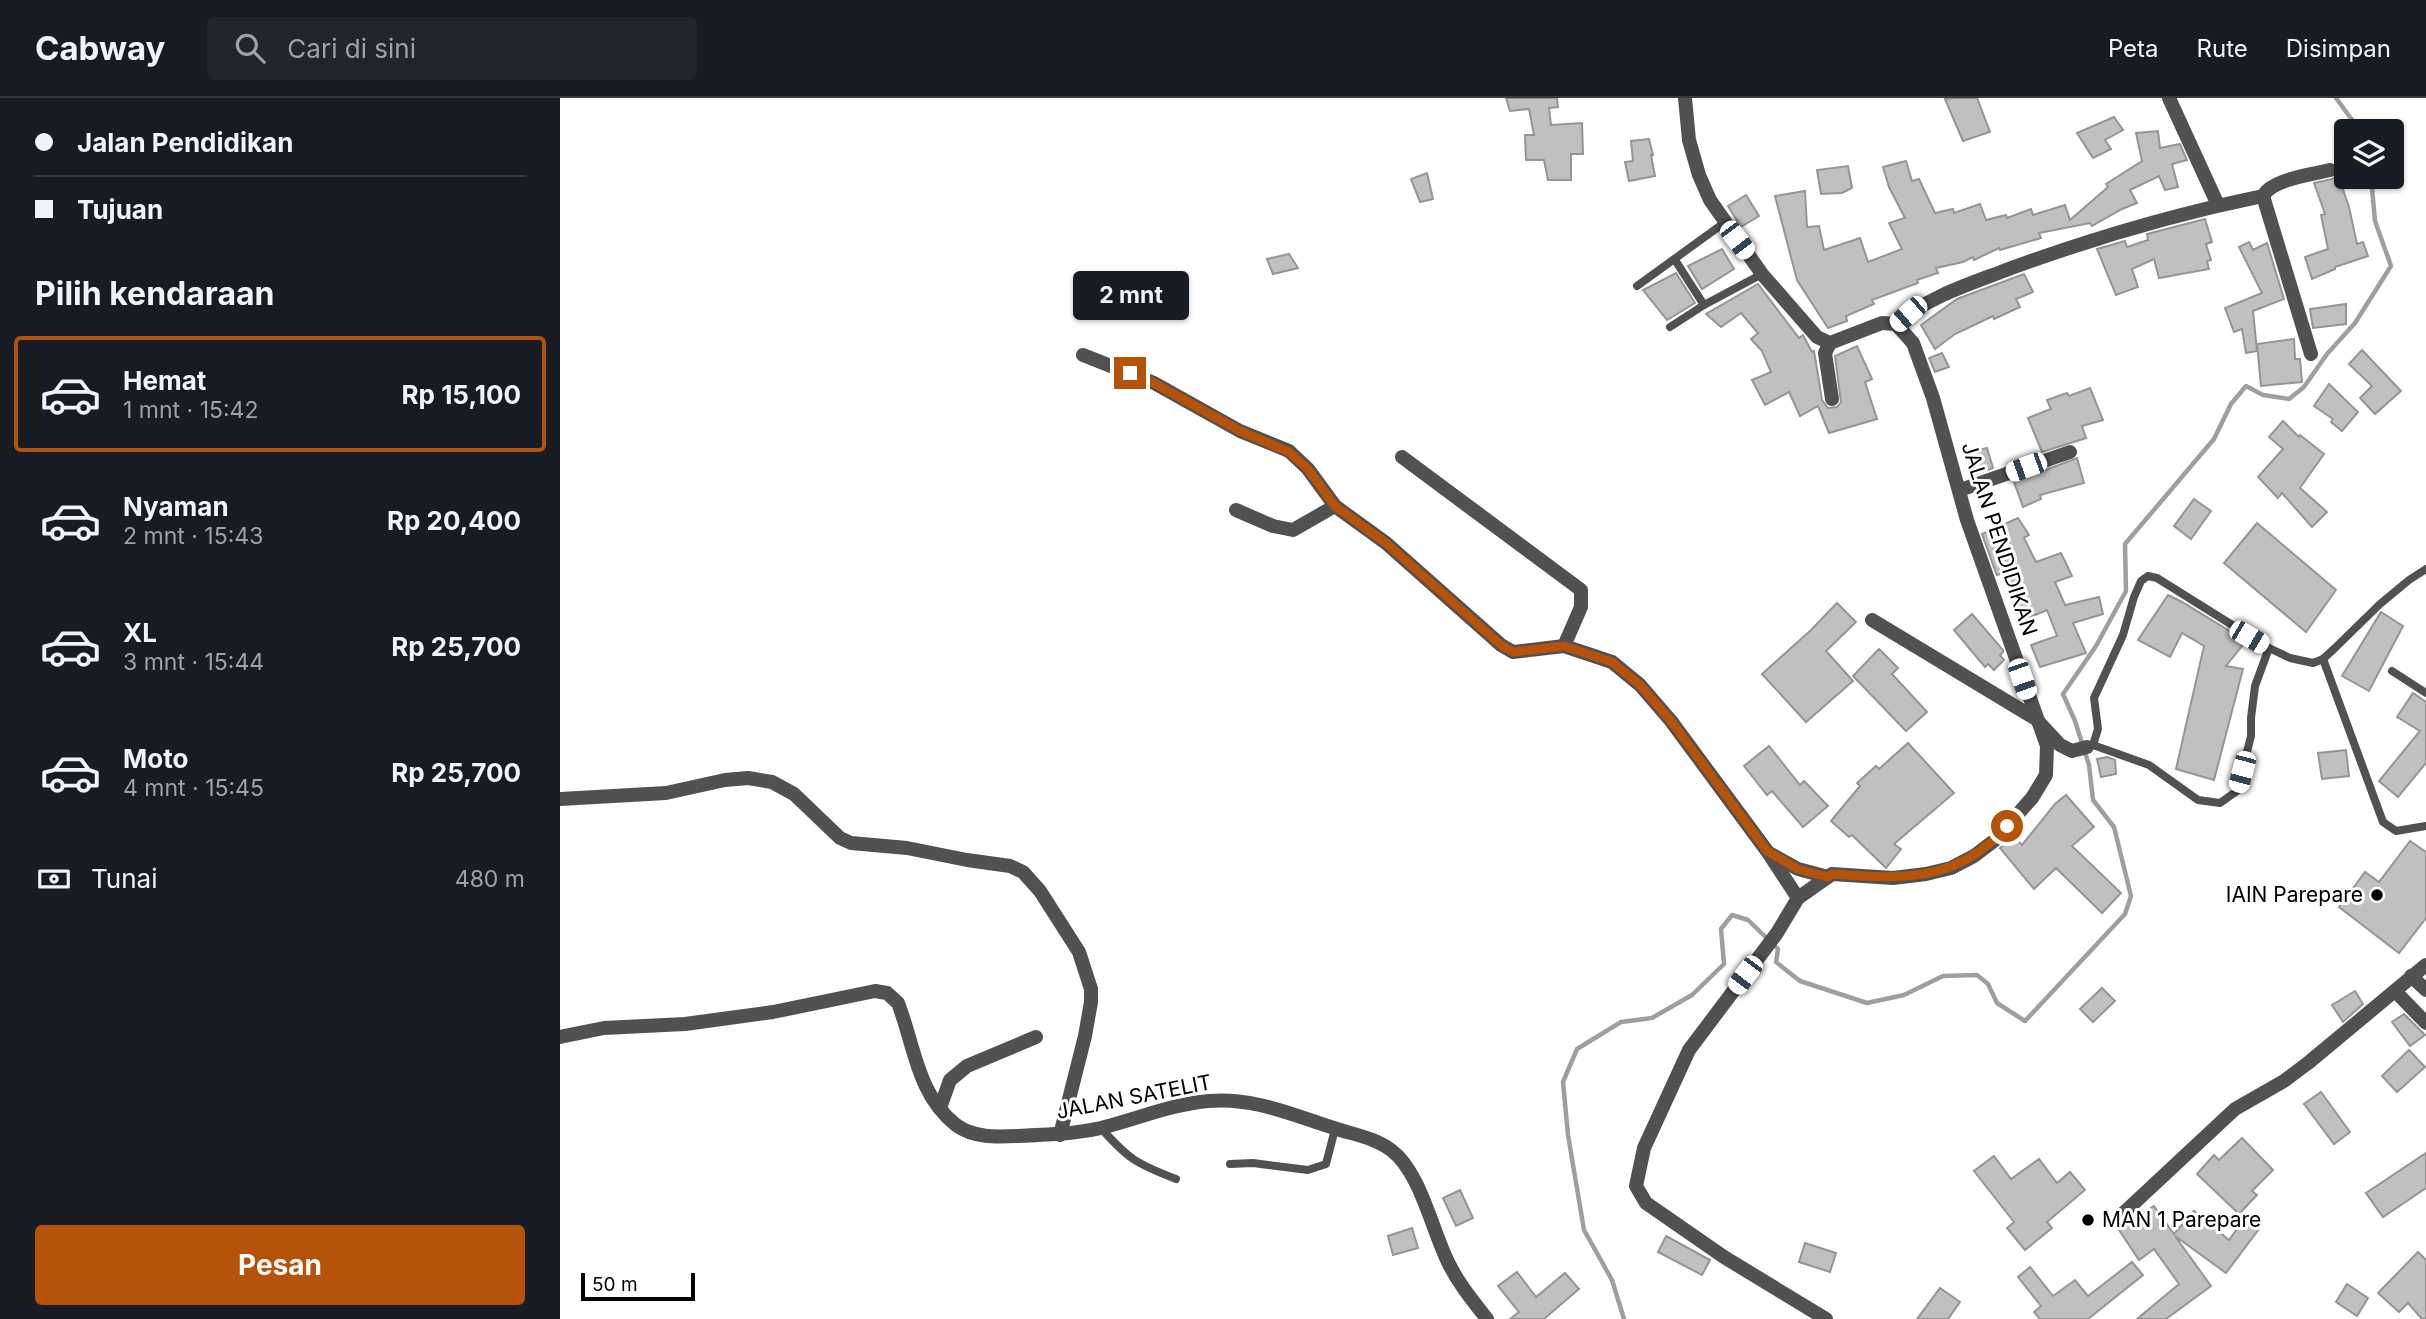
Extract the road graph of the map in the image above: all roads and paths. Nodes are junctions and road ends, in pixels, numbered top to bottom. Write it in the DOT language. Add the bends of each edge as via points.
graph roads {
  1 [pos="1685,98"];
  2 [pos="2169,98"];
  3 [pos="2330,170"];
  4 [pos="2263,196"];
  5 [pos="2218,205"];
  6 [pos="1724,223"];
  7 [pos="1675,260"];
  8 [pos="1762,274"];
  9 [pos="1637,286"];
  10 [pos="1704,304"];
  11 [pos="1896,324"];
  12 [pos="1670,327"];
  13 [pos="1830,343"];
  14 [pos="2311,354"];
  15 [pos="1083,355"];
  16 [pos="1832,399"];
  17 [pos="2070,452"];
  18 [pos="1402,457"];
  19 [pos="1960,490"];
  20 [pos="1335,506"];
  21 [pos="1236,510"];
  22 [pos="2426,569"];
  23 [pos="1872,620"];
  24 [pos="1564,646"];
  25 [pos="2269,648"];
  26 [pos="2323,659"];
  27 [pos="2392,671"];
  28 [pos="2426,693"];
  29 [pos="2036,719"];
  30 [pos="2084,748"];
  31 [pos="560,799"];
  32 [pos="2426,826"];
  33 [pos="1767,851"];
  34 [pos="1828,877"];
  35 [pos="1798,898"];
  36 [pos="2426,965"];
  37 [pos="2411,976"];
  38 [pos="2426,990"];
  39 [pos="2395,991"];
  40 [pos="2426,1023"];
  41 [pos="560,1037"];
  42 [pos="1036,1038"];
  43 [pos="940,1108"];
  44 [pos="1101,1128"];
  45 [pos="1335,1129"];
  46 [pos="1060,1135"];
  47 [pos="1230,1164"];
  48 [pos="1176,1180"];
  49 [pos="2116,1220"];
  50 [pos="1487,1319"];
  51 [pos="1826,1319"];
  1 -- 6 [label="street" via="1689,140 1699,174"];
  2 -- 5 [label="street"];
  3 -- 4 [label="street" via="2278,184"];
  4 -- 5 [label="street"];
  4 -- 14 [label="street"];
  5 -- 11 [label="street" via="2065,248 1951,291"];
  6 -- 7 [label="lane"];
  6 -- 8 [label="street"];
  7 -- 9 [label="lane"];
  7 -- 10 [label="lane"];
  8 -- 10 [label="lane"];
  8 -- 13 [label="street" via="1817,337"];
  10 -- 12 [label="lane"];
  11 -- 13 [label="street" via="1882,323"];
  11 -- 19 [label="street, JALAN PENDIDIKAN" via="1913,343"];
  13 -- 16 [label="street" via="1825,353"];
  15 -- 20 [label="street" via="1154,383 1240,431 1289,452"];
  17 -- 19 [label="street"];
  18 -- 24 [label="street" via="1581,590 1581,607"];
  19 -- 29 [label="street, JALAN PENDIDIKAN"];
  20 -- 21 [label="street" via="1293,530"];
  20 -- 24 [label="street" via="1386,543 1501,645 1513,652"];
  22 -- 26 [label="lane" via="2380,604"];
  23 -- 29 [label="street"];
  24 -- 33 [label="street" via="1612,662 1640,685"];
  25 -- 26 [label="lane" via="2304,663"];
  25 -- 30 [label="lane" via="2255,687 2251,736 2237,791 2220,803 2198,800 2149,765"];
  25 -- 30 [label="lane" via="2148,576 2141,581 2094,698 2098,729"];
  26 -- 32 [label="lane" via="2383,822 2396,831"];
  27 -- 28 [label="lane"];
  29 -- 30 [label="street" via="2060,745"];
  29 -- 34 [label="street, JALAN PENDIDIKAN" via="2047,746 2046,775 1995,840 1974,856 1926,874"];
  31 -- 46 [label="street" via="666,793 748,778 772,782 794,794 851,843 907,848 1023,872 1079,952 1091,989 1085,1036"];
  33 -- 34 [label="street" via="1798,869"];
  33 -- 35 [label="street"];
  34 -- 35 [label="street"];
  35 -- 51 [label="street" via="1689,1050 1644,1148 1636,1186 1646,1203"];
  36 -- 37 [label="street"];
  37 -- 38 [label="street"];
  37 -- 39 [label="street"];
  39 -- 40 [label="street"];
  39 -- 49 [label="street" via="2284,1081 2235,1109"];
  41 -- 43 [label="street, JALAN SATELIT" via="604,1028 685,1024 875,991 887,993 898,1003 926,1092"];
  42 -- 43 [label="street" via="967,1066 950,1080"];
  43 -- 46 [label="street, JALAN SATELIT" via="971,1133"];
  44 -- 45 [label="street, JALAN SATELIT" via="1168,1108 1239,1100"];
  44 -- 46 [label="street, JALAN SATELIT"];
  44 -- 48 [label="lane" via="1123,1154"];
  45 -- 47 [label="lane" via="1326,1164 1314,1170"];
  45 -- 50 [label="street, JALAN SATELIT" via="1374,1140 1404,1164 1449,1263"];
}
